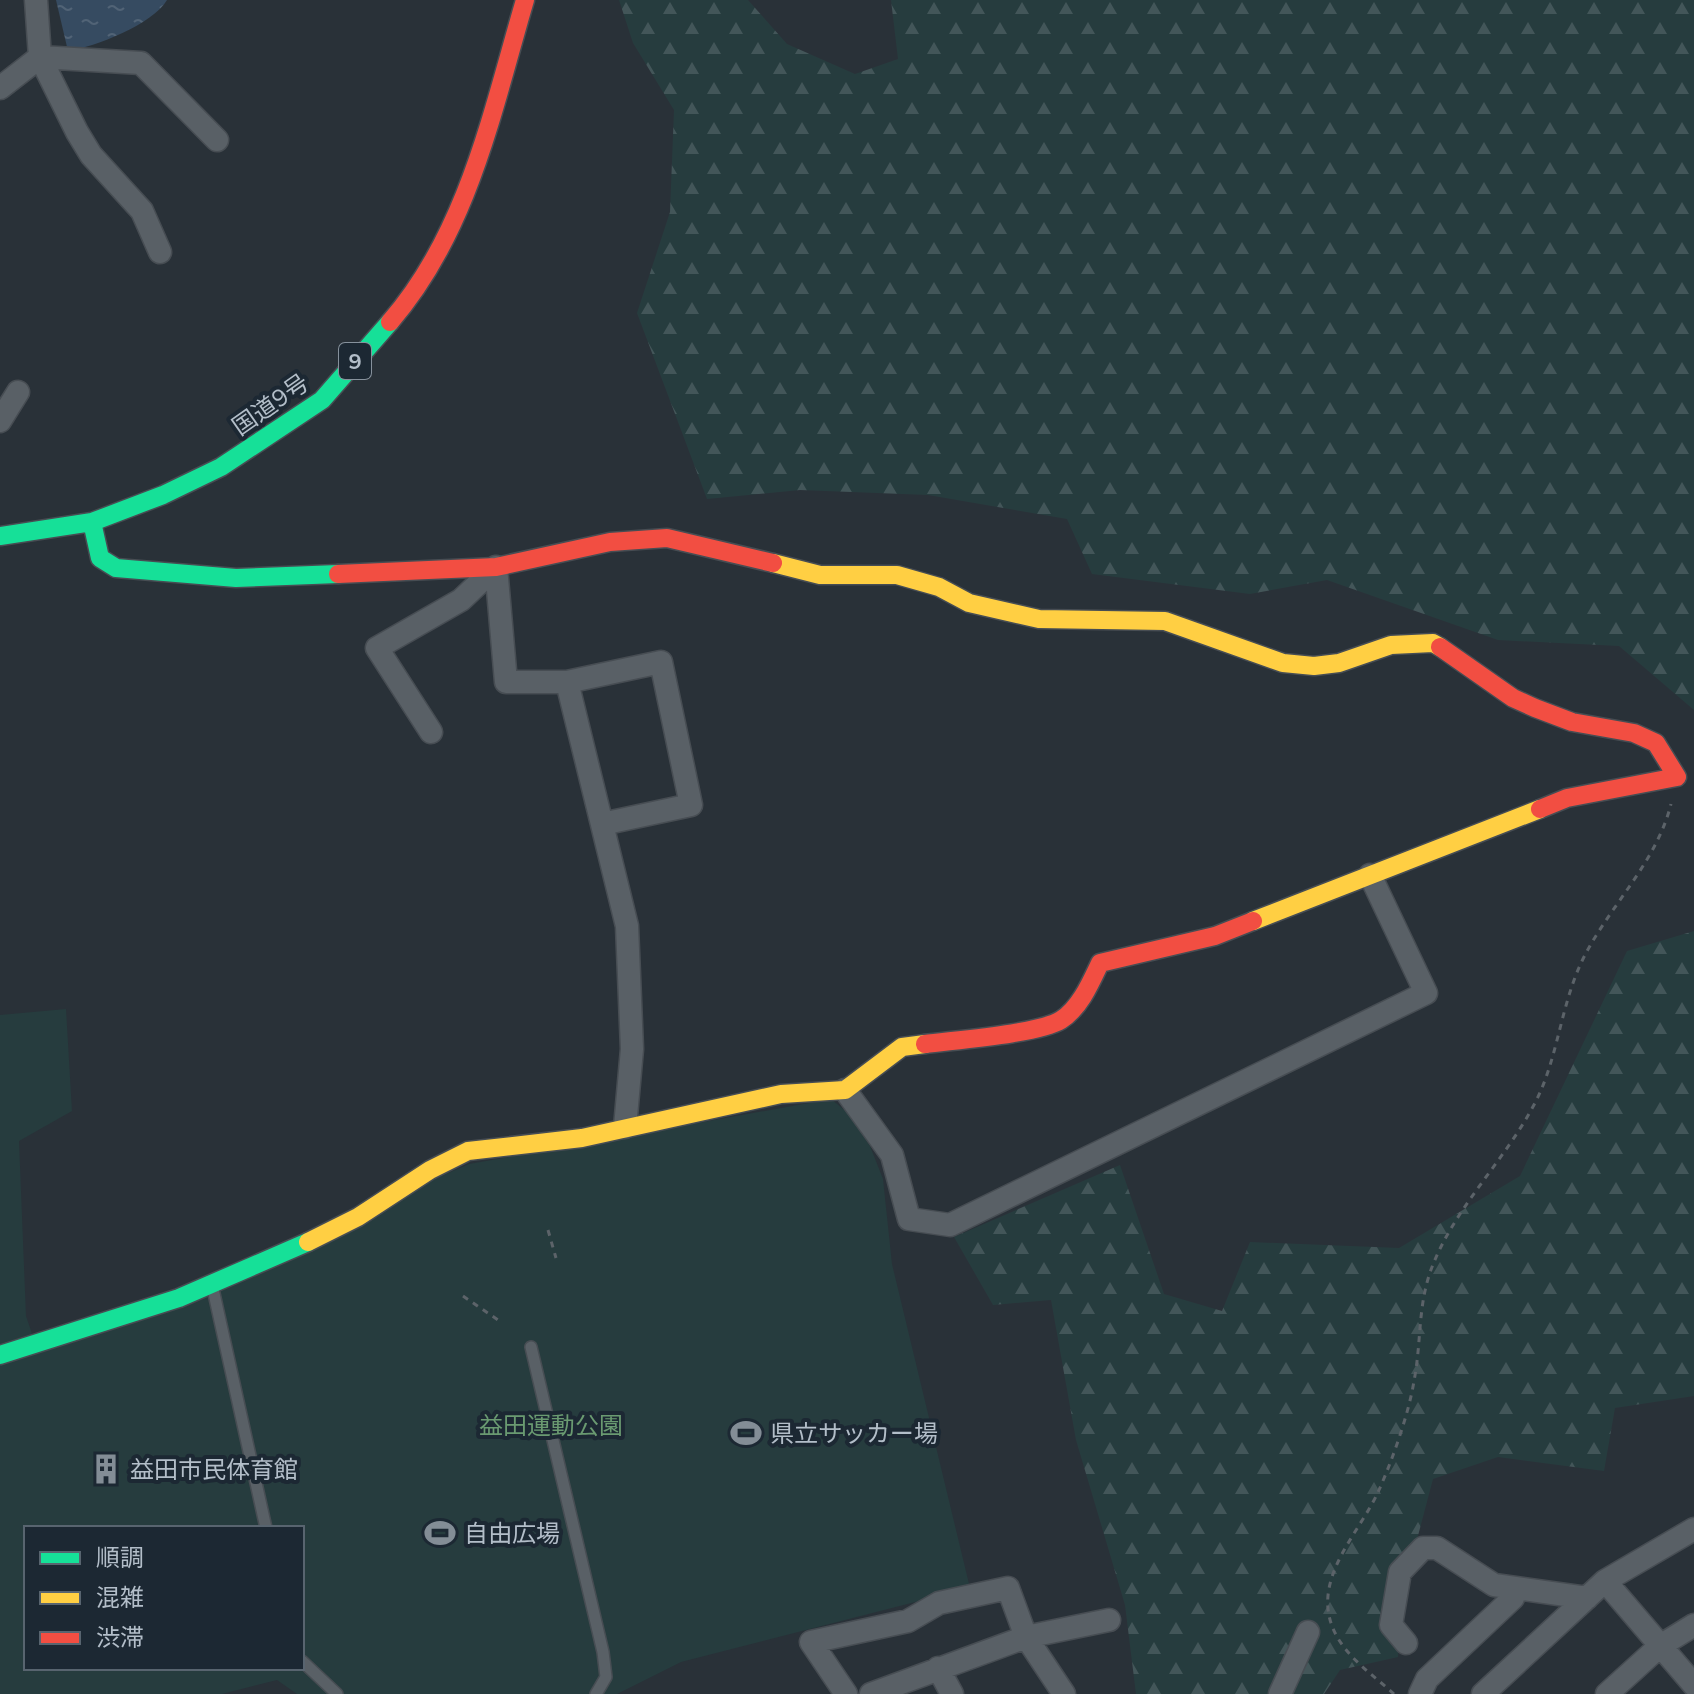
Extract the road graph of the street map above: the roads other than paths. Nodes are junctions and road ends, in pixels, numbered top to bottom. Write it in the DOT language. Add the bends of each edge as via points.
graph roads {
  1 [pos="36,0"];
  2 [pos="525,0"];
  3 [pos="40,57"];
  4 [pos="0,88"];
  5 [pos="217,140"];
  6 [pos="160,252"];
  7 [pos="18,392"];
  8 [pos="0,421"];
  9 [pos="92,522"];
  10 [pos="0,536"];
  11 [pos="496,567"];
  12 [pos="567,682"];
  13 [pos="431,732"];
  14 [pos="602,824"];
  15 [pos="1370,875"];
  16 [pos="845,1090"];
  17 [pos="625,1127"];
  18 [pos="212,1285"];
  19 [pos="531,1347"];
  20 [pos="0,1355"];
  21 [pos="266,1526"];
  22 [pos="1694,1529"];
  23 [pos="1605,1581"];
  24 [pos="1513,1598"];
  25 [pos="1587,1598"];
  26 [pos="1109,1620"];
  27 [pos="1694,1625"];
  28 [pos="1308,1632"];
  29 [pos="1026,1637"];
  30 [pos="1406,1643"];
  31 [pos="1660,1646"];
  32 [pos="304,1663"];
  33 [pos="938,1668"];
  34 [pos="1694,1685"];
  35 [pos="337,1694"];
  36 [pos="596,1694"];
  37 [pos="846,1694"];
  38 [pos="871,1694"];
  39 [pos="952,1694"];
  40 [pos="1064,1694"];
  41 [pos="1280,1694"];
  42 [pos="1420,1694"];
  43 [pos="1483,1694"];
  44 [pos="1607,1694"];
  1 -- 3 [label="street"];
  2 -- 9 [label="main road, 国道9号 / 9" via="466,198 417,291 322,400 221,467"];
  3 -- 4 [label="street"];
  3 -- 5 [label="street" via="141,63"];
  3 -- 6 [label="street" via="91,155 142,211"];
  7 -- 8 [label="street"];
  9 -- 10 [label="main road, 国道9号 / 9"];
  9 -- 11 [label="main road" via="100,558 116,568 236,578"];
  11 -- 12 [label="street" via="506,682"];
  11 -- 13 [label="street" via="461,600 377,648"];
  11 -- 15 [label="main road" via="610,542 667,538 820,575 897,575 939,587 969,603 1039,619 1165,621 1283,663 1339,663 1391,645 1433,643 1535,708 1656,743 1677,777 1567,798"];
  12 -- 14 [label="street"];
  12 -- 14 [label="street" via="661,662 691,805"];
  14 -- 17 [label="street" via="627,926 632,1049"];
  15 -- 16 [label="main road" via="1215,936 1100,963 1085,993 1061,1020 1007,1034 902,1047"];
  15 -- 16 [label="street" via="1426,993 950,1225 909,1219 892,1155"];
  16 -- 17 [label="main road" via="781,1094"];
  17 -- 18 [label="main road" via="582,1138 468,1151 358,1217"];
  18 -- 20 [label="main road"];
  18 -- 21 [label="lane"];
  19 -- 36 [label="lane" via="603,1652 606,1677"];
  22 -- 23 [label="street"];
  23 -- 25 [label="street"];
  23 -- 31 [label="street"];
  24 -- 42 [label="street" via="1427,1679"];
  25 -- 30 [label="street" via="1494,1585 1437,1548 1423,1548 1400,1572 1391,1625"];
  25 -- 43 [label="street"];
  26 -- 29 [label="street"];
  27 -- 31 [label="street"];
  28 -- 41 [label="street"];
  29 -- 33 [label="street"];
  29 -- 37 [label="street" via="1008,1588 939,1603 908,1621 811,1642"];
  29 -- 40 [label="street"];
  31 -- 34 [label="street"];
  31 -- 44 [label="street"];
  32 -- 35 [label="lane"];
  33 -- 38 [label="street"];
  33 -- 39 [label="street"];
}
